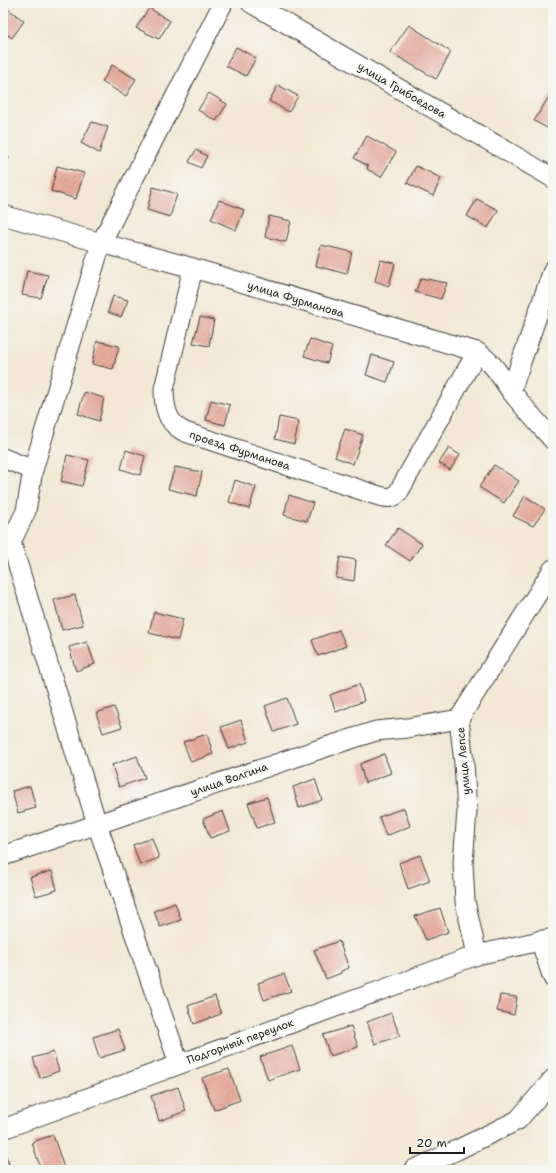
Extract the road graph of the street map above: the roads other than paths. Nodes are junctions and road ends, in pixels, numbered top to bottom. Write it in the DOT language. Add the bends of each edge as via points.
graph roads {
  1 [pos="223,3"];
  2 [pos="251,3"];
  3 [pos="553,178"];
  4 [pos="3,215"];
  5 [pos="101,243"];
  6 [pos="193,268"];
  7 [pos="553,270"];
  8 [pos="477,352"];
  9 [pos="511,391"];
  10 [pos="553,440"];
  11 [pos="3,458"];
  12 [pos="33,470"];
  13 [pos="7,544"];
  14 [pos="553,569"];
  15 [pos="459,718"];
  16 [pos="97,824"];
  17 [pos="3,856"];
  18 [pos="547,939"];
  19 [pos="477,955"];
  20 [pos="553,978"];
  21 [pos="179,1064"];
  22 [pos="553,1079"];
  23 [pos="3,1129"];
  24 [pos="413,1170"];
  1 -- 5 [label="street"];
  2 -- 3 [label="street, улица Грибоедова"];
  4 -- 5 [label="street, улица Фурманова"];
  5 -- 6 [label="street, улица Фурманова"];
  5 -- 12 [label="street"];
  6 -- 8 [label="street, улица Фурманова"];
  6 -- 8 [label="street, проезд Фурманова" via="164,389 164,402 174,425 186,432 372,494 387,498 398,493"];
  7 -- 9 [label="street"];
  8 -- 9 [label="street, улица Фурманова" via="495,367"];
  9 -- 10 [label="street, улица Фурманова"];
  11 -- 12 [label="street"];
  12 -- 13 [label="street" via="26,510 20,526"];
  13 -- 16 [label="street"];
  14 -- 15 [label="street, улица Лепсе"];
  15 -- 16 [label="street, улица Волгина" via="376,731"];
  15 -- 19 [label="street, улица Лепсе" via="467,811 463,864 465,901"];
  16 -- 17 [label="street, улица Волгина"];
  16 -- 21 [label="street"];
  18 -- 19 [label="street, Подгорный переулок"];
  18 -- 20 [label="street"];
  19 -- 21 [label="street, Подгорный переулок"];
  21 -- 23 [label="street, Подгорный переулок"];
  22 -- 24 [label="street" via="518,1120"];
}
